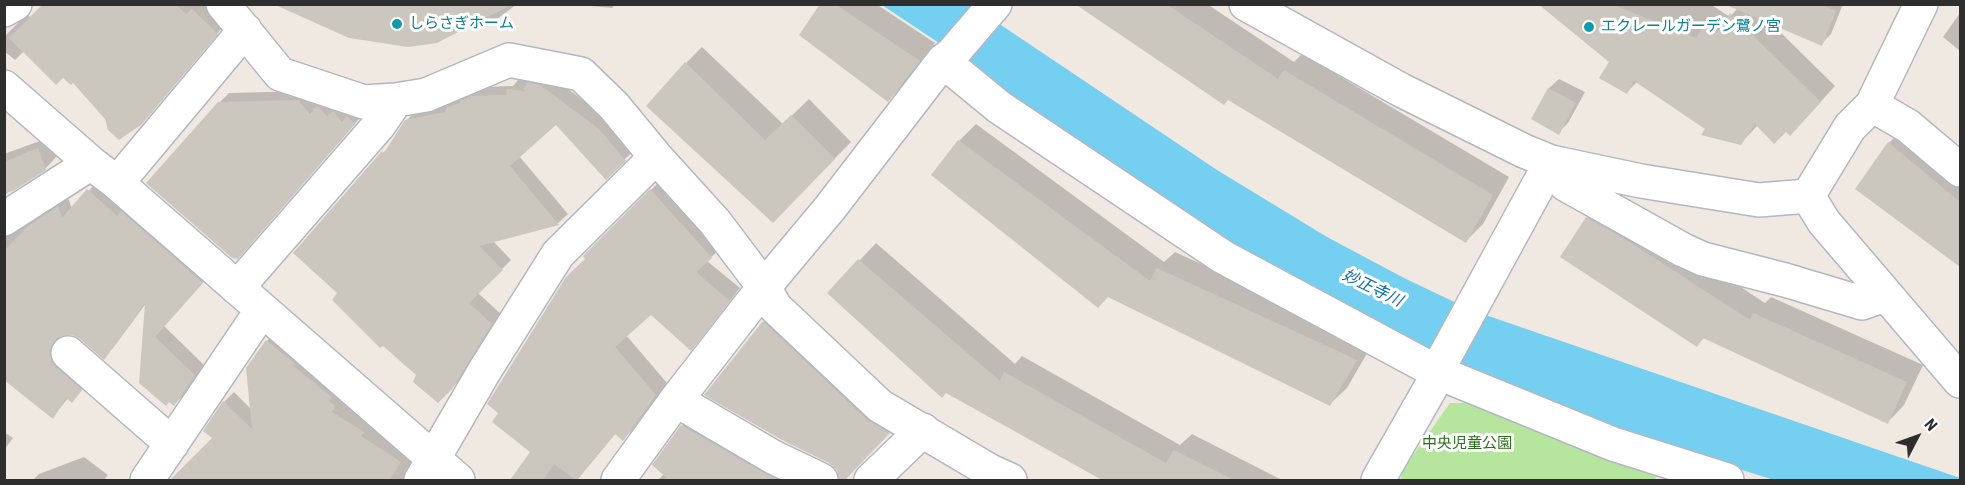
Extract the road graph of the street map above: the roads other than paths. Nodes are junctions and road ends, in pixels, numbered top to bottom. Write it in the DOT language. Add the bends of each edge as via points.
graph roads {
  1 [pos="15,4"];
  2 [pos="223,4"];
  3 [pos="1246,4"];
  4 [pos="1921,4"];
  5 [pos="992,7"];
  6 [pos="4,10"];
  7 [pos="245,30"];
  8 [pos="947,58"];
  9 [pos="4,87"];
  10 [pos="396,100"];
  11 [pos="1872,105"];
  12 [pos="656,157"];
  13 [pos="1551,162"];
  14 [pos="1960,170"];
  15 [pos="104,173"];
  16 [pos="1808,196"];
  17 [pos="4,219"];
  18 [pos="764,287"];
  19 [pos="237,288"];
  20 [pos="1885,295"];
  21 [pos="262,310"];
  22 [pos="68,353"];
  23 [pos="1441,365"];
  24 [pos="1960,381"];
  25 [pos="676,400"];
  26 [pos="923,430"];
  27 [pos="172,444"];
  28 [pos="437,474"];
  29 [pos="147,480"];
  30 [pos="618,480"];
  31 [pos="821,480"];
  32 [pos="871,480"];
  33 [pos="1010,480"];
  34 [pos="1378,480"];
  35 [pos="1727,480"];
  1 -- 6 [label="street"];
  2 -- 7 [label="street"];
  3 -- 13 [label="street" via="1401,90"];
  4 -- 11 [label="street"];
  5 -- 8 [label="street"];
  7 -- 10 [label="street" via="280,74 364,102"];
  7 -- 15 [label="street"];
  8 -- 18 [label="street"];
  8 -- 23 [label="street" via="999,107 1223,257"];
  9 -- 15 [label="street"];
  10 -- 12 [label="street" via="426,95 509,60 581,74 615,106"];
  10 -- 19 [label="street" via="379,125"];
  11 -- 14 [label="street" via="1908,126"];
  11 -- 16 [label="street" via="1850,128"];
  12 -- 18 [label="street" via="716,222"];
  12 -- 28 [label="street" via="558,254 485,370"];
  13 -- 16 [label="street" via="1759,200"];
  13 -- 20 [label="street" via="1565,184 1703,259 1862,303"];
  13 -- 23 [label="street"];
  15 -- 17 [label="street"];
  15 -- 19 [label="street"];
  16 -- 20 [label="street" via="1824,222"];
  18 -- 25 [label="street"];
  18 -- 26 [label="street" via="775,307 880,406"];
  19 -- 21 [label="street"];
  20 -- 24 [label="street"];
  21 -- 27 [label="street"];
  21 -- 28 [label="street"];
  22 -- 27 [label="street"];
  23 -- 34 [label="street"];
  23 -- 35 [label="street" via="1613,444"];
  25 -- 30 [label="street"];
  25 -- 31 [label="street" via="773,457"];
  26 -- 32 [label="street"];
  26 -- 33 [label="street"];
  27 -- 29 [label="street"];
}
